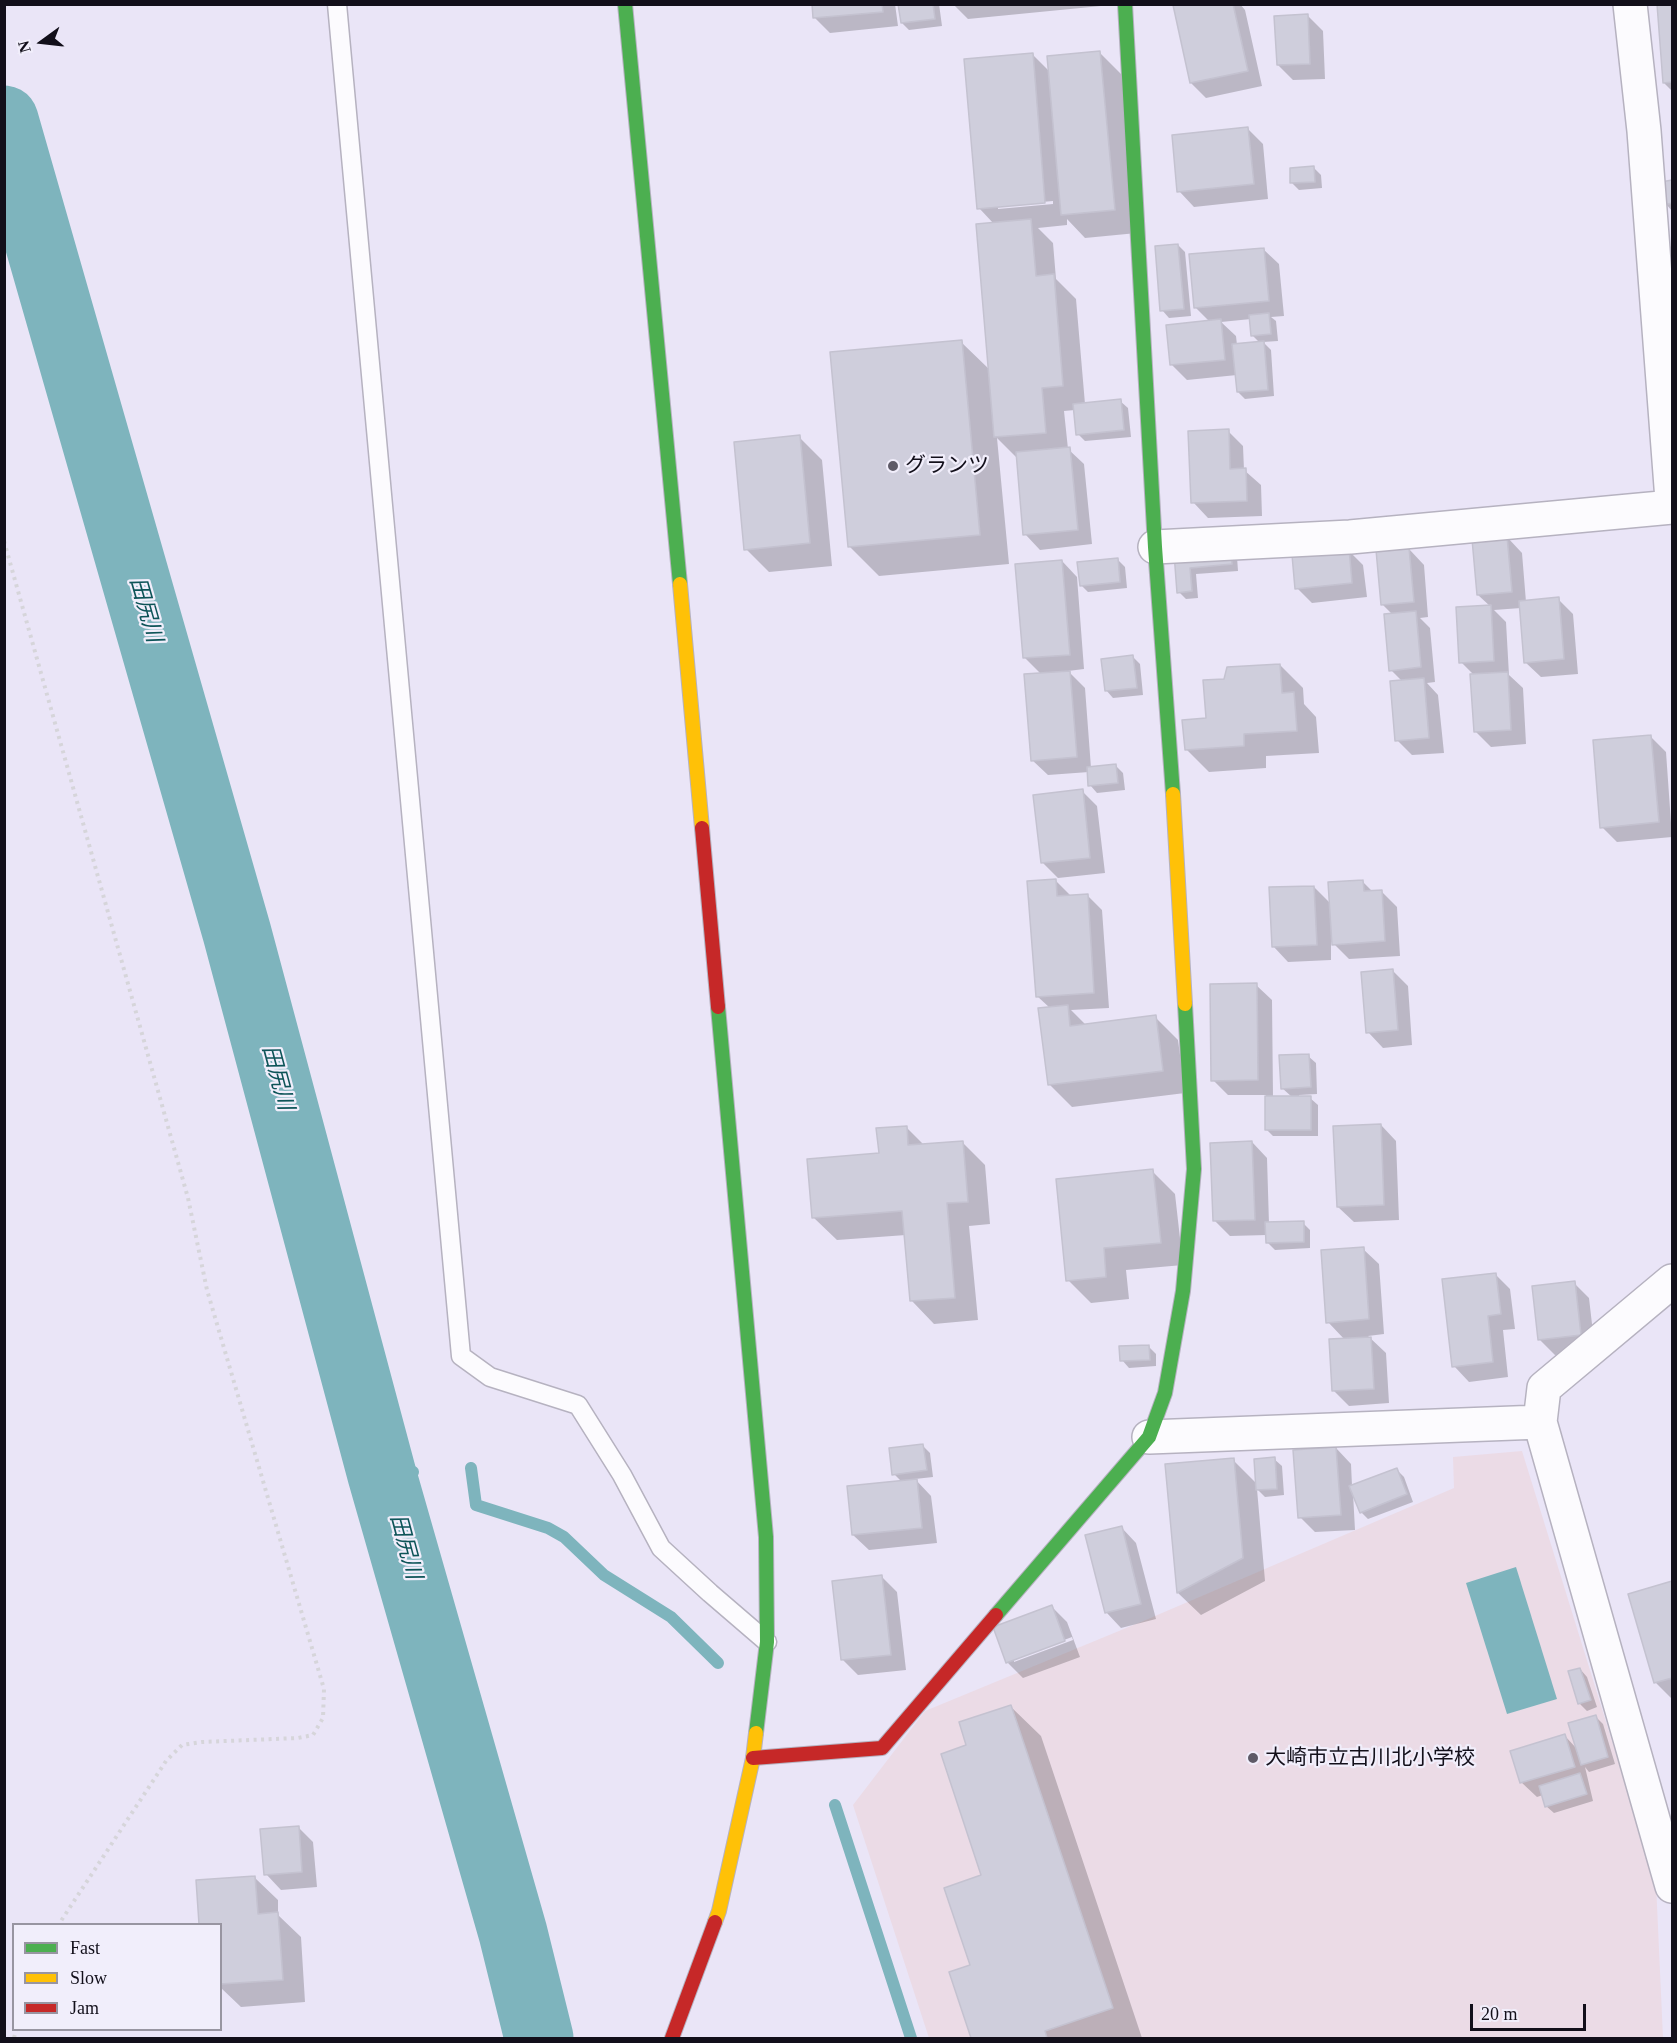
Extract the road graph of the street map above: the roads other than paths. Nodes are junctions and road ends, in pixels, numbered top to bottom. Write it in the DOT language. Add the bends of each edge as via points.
graph roads {
  1 [pos="338,4"];
  2 [pos="625,4"];
  3 [pos="1125,4"];
  4 [pos="1630,4"];
  5 [pos="1672,500"];
  6 [pos="1672,507"];
  7 [pos="1155,547"];
  8 [pos="1672,1281"];
  9 [pos="1540,1422"];
  10 [pos="1149,1437"];
  11 [pos="767,1642"];
  12 [pos="753,1758"];
  13 [pos="1672,1886"];
  14 [pos="672,2038"];
  1 -- 11 [label="lane" via="461,1356 490,1377 578,1406 661,1548"];
  2 -- 11 [label="street" via="766,1537"];
  3 -- 7 [label="street"];
  4 -- 5 [label="street" via="1644,131"];
  6 -- 7 [label="street" via="1350,537"];
  7 -- 10 [label="street" via="1194,1169 1183,1291 1165,1393"];
  8 -- 9 [label="street" via="1544,1388"];
  9 -- 10 [label="street"];
  9 -- 13 [label="street"];
  10 -- 12 [label="street" via="882,1748"];
  11 -- 12 [label="street"];
  12 -- 14 [label="street" via="719,1911"];
}
